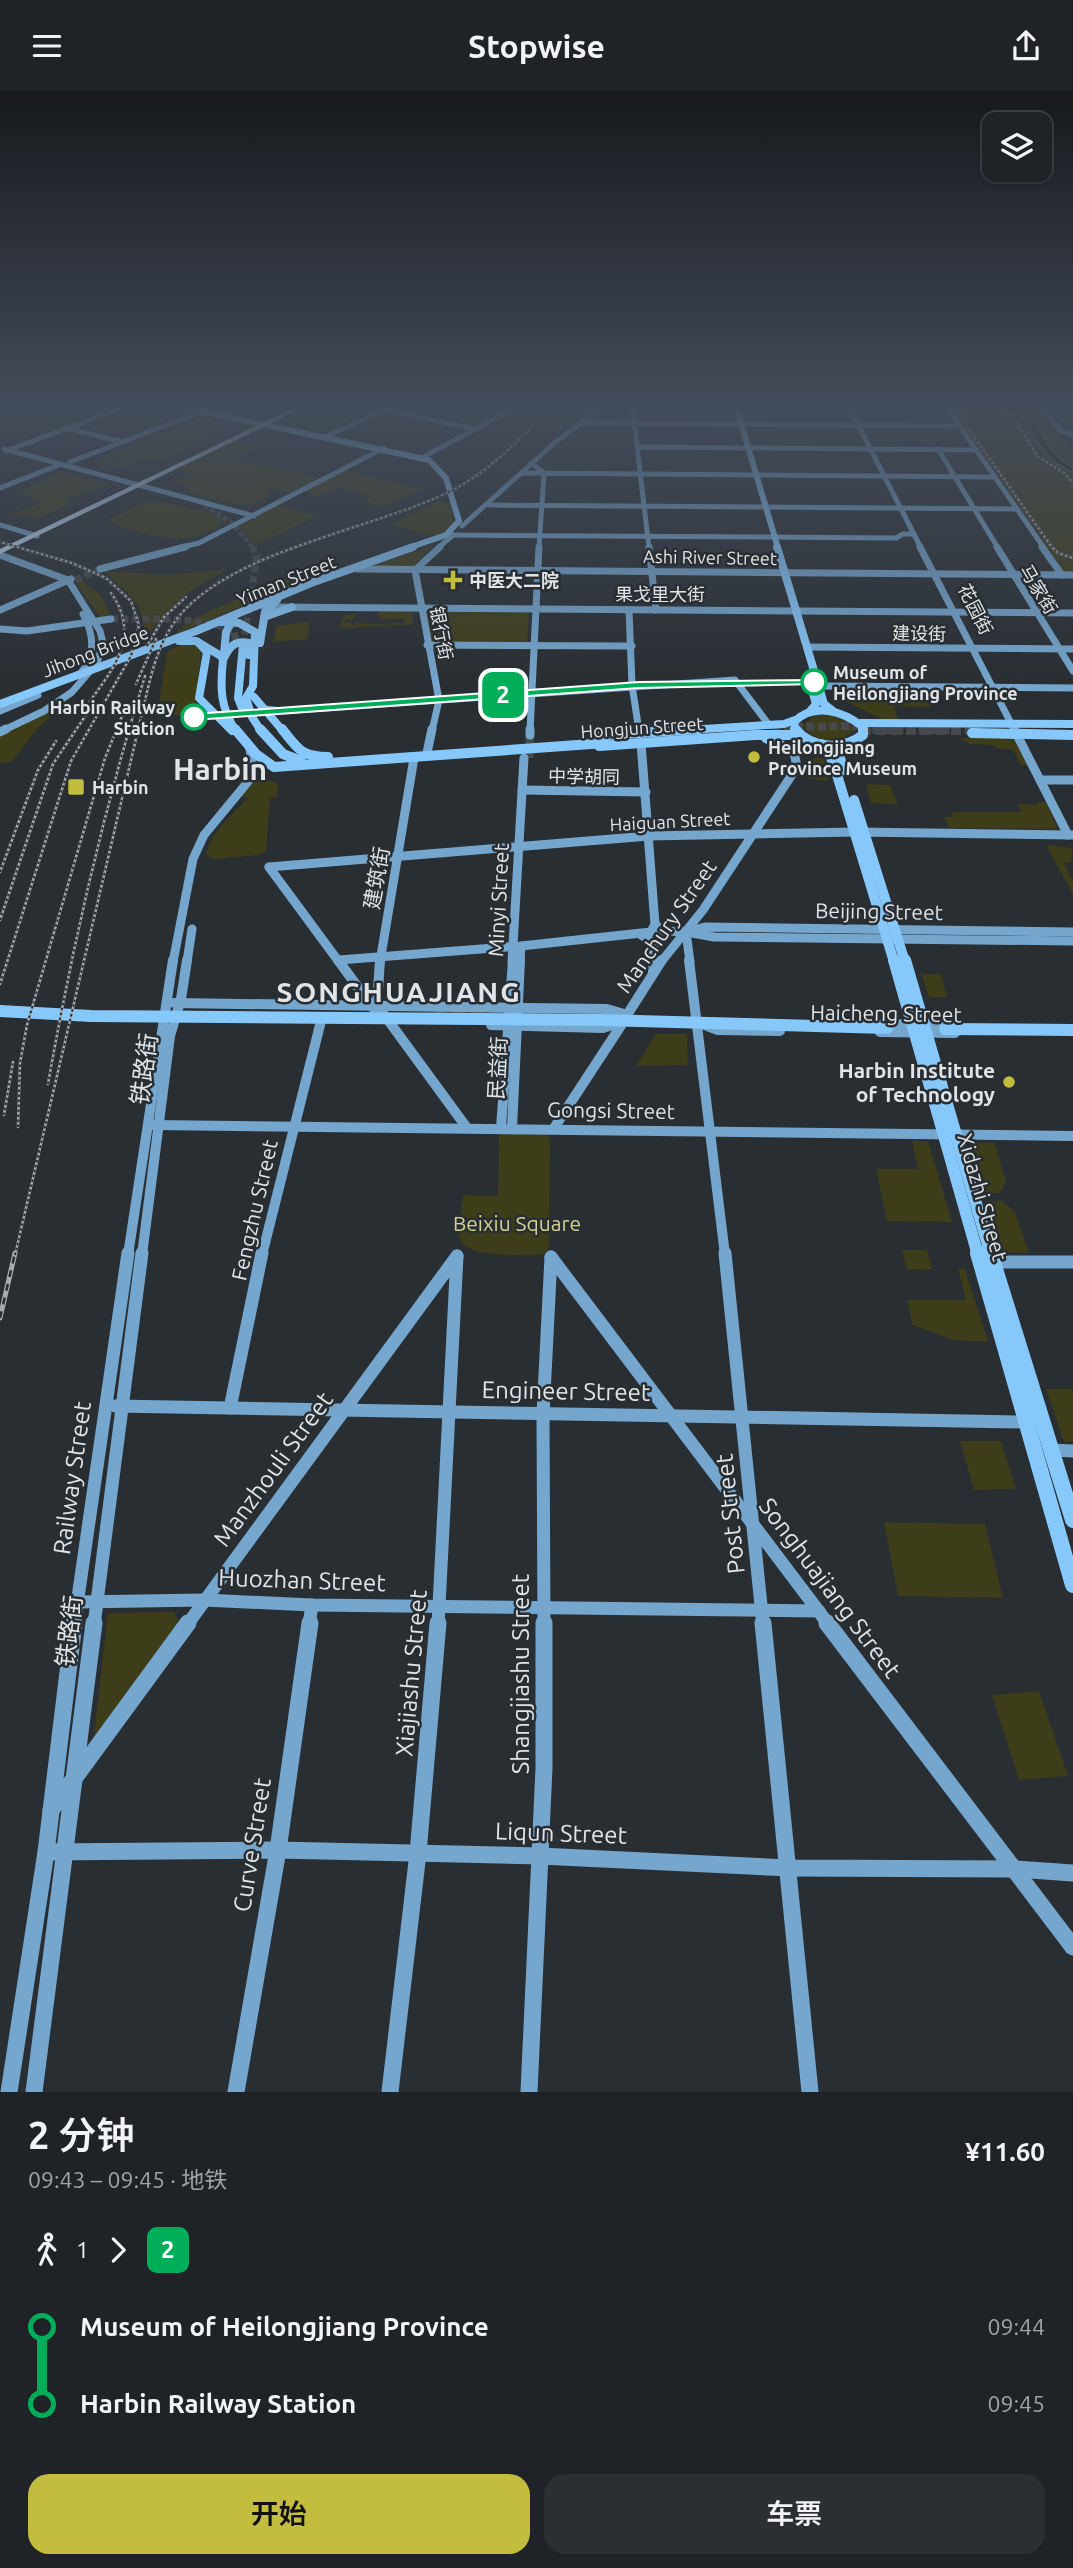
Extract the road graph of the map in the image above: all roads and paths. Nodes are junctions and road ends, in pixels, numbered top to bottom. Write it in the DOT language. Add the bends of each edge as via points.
graph roads {
  1 [pos="110,496"];
  2 [pos="186,496"];
  3 [pos="289,496"];
  4 [pos="453,496"];
  5 [pos="498,496"];
  6 [pos="540,496"];
  7 [pos="643,496"];
  8 [pos="759,496"];
  9 [pos="897,496"];
  10 [pos="967,496"];
  11 [pos="1007,496"];
  12 [pos="489,505"];
  13 [pos="539,505"];
  14 [pos="644,506"];
  15 [pos="762,507"];
  16 [pos="903,508"];
  17 [pos="974,508"];
  18 [pos="1016,509"];
  19 [pos="253,515"];
  20 [pos="461,523"];
  21 [pos="0,525"];
  22 [pos="914,534"];
  23 [pos="34,535"];
  24 [pos="449,535"];
  25 [pos="536,535"];
  26 [pos="647,536"];
  27 [pos="771,537"];
  28 [pos="0,554"];
  29 [pos="98,568"];
  30 [pos="357,569"];
  31 [pos="415,570"];
  32 [pos="536,570"];
  33 [pos="651,570"];
  34 [pos="782,573"];
  35 [pos="937,574"];
  36 [pos="1014,575"];
  37 [pos="1062,575"];
  38 [pos="1073,575"];
  39 [pos="69,581"];
  40 [pos="261,606"];
  41 [pos="292,607"];
  42 [pos="420,607"];
  43 [pos="534,608"];
  44 [pos="655,609"];
  45 [pos="0,610"];
  46 [pos="629,610"];
  47 [pos="792,610"];
  48 [pos="957,611"];
  49 [pos="1037,612"];
  50 [pos="1073,612"];
  51 [pos="264,617"];
  52 [pos="232,618"];
  53 [pos="111,619"];
  54 [pos="90,620"];
  55 [pos="210,625"];
  56 [pos="0,629"];
  57 [pos="172,642"];
  58 [pos="198,642"];
  59 [pos="427,645"];
  60 [pos="531,645"];
  61 [pos="632,646"];
  62 [pos="807,647"];
  63 [pos="976,649"];
  64 [pos="1060,649"];
  65 [pos="1073,649"];
  66 [pos="256,656"];
  67 [pos="223,660"];
  68 [pos="1073,671"];
  69 [pos="632,685"];
  70 [pos="819,685"];
  71 [pos="253,686"];
  72 [pos="996,687"];
  73 [pos="1073,688"];
  74 [pos="529,693"];
  75 [pos="250,697"];
  76 [pos="439,699"];
  77 [pos="0,706"];
  78 [pos="813,708"];
  79 [pos="266,709"];
  80 [pos="833,711"];
  81 [pos="251,719"];
  82 [pos="794,720"];
  83 [pos="230,721"];
  84 [pos="1073,724"];
  85 [pos="769,725"];
  86 [pos="862,728"];
  87 [pos="0,729"];
  88 [pos="1017,729"];
  89 [pos="615,734"];
  90 [pos="528,735"];
  91 [pos="755,735"];
  92 [pos="794,735"];
  93 [pos="1073,735"];
  94 [pos="240,736"];
  95 [pos="640,738"];
  96 [pos="605,741"];
  97 [pos="821,744"];
  98 [pos="618,745"];
  99 [pos="844,745"];
  100 [pos="250,749"];
  101 [pos="486,751"];
  102 [pos="794,752"];
  103 [pos="427,753"];
  104 [pos="831,756"];
  105 [pos="357,757"];
  106 [pos="319,758"];
  107 [pos="414,758"];
  108 [pos="526,758"];
  109 [pos="1044,780"];
  110 [pos="1073,780"];
  111 [pos="525,790"];
  112 [pos="646,792"];
  113 [pos="755,833"];
  114 [pos="859,833"];
  115 [pos="1071,833"];
  116 [pos="649,837"];
  117 [pos="521,847"];
  118 [pos="397,857"];
  119 [pos="655,925"];
  120 [pos="192,929"];
  121 [pos="686,932"];
  122 [pos="1073,932"];
  123 [pos="862,934"];
  124 [pos="640,935"];
  125 [pos="892,935"];
  126 [pos="996,937"];
  127 [pos="1073,939"];
  128 [pos="518,946"];
  129 [pos="380,956"];
  130 [pos="339,960"];
  131 [pos="653,975"];
  132 [pos="172,1003"];
  133 [pos="374,1005"];
  134 [pos="514,1007"];
  135 [pos="0,1011"];
  136 [pos="602,1017"];
  137 [pos="626,1018"];
  138 [pos="169,1021"];
  139 [pos="321,1021"];
  140 [pos="385,1022"];
  141 [pos="699,1023"];
  142 [pos="513,1026"];
  143 [pos="887,1028"];
  144 [pos="917,1029"];
  145 [pos="945,1029"];
  146 [pos="1073,1030"];
  147 [pos="153,1125"];
  148 [pos="294,1126"];
  149 [pos="463,1128"];
  150 [pos="506,1128"];
  151 [pos="554,1128"];
  152 [pos="711,1130"];
  153 [pos="948,1132"];
  154 [pos="1073,1136"];
  155 [pos="457,1256"];
  156 [pos="551,1257"];
  157 [pos="986,1262"];
  158 [pos="1073,1262"];
  159 [pos="106,1406"];
  160 [pos="121,1406"];
  161 [pos="230,1408"];
  162 [pos="345,1410"];
  163 [pos="450,1412"];
  164 [pos="543,1414"];
  165 [pos="668,1416"];
  166 [pos="742,1417"];
  167 [pos="1025,1423"];
  168 [pos="1052,1450"];
  169 [pos="1073,1451"];
  170 [pos="1073,1520"];
  171 [pos="752,1523"];
  172 [pos="1073,1585"];
  173 [pos="205,1600"];
  174 [pos="77,1602"];
  175 [pos="95,1602"];
  176 [pos="312,1605"];
  177 [pos="440,1606"];
  178 [pos="543,1607"];
  179 [pos="764,1610"];
  180 [pos="819,1611"];
  181 [pos="73,1780"];
  182 [pos="51,1810"];
  183 [pos="278,1850"];
  184 [pos="65,1851"];
  185 [pos="46,1852"];
  186 [pos="418,1853"];
  187 [pos="540,1856"];
  188 [pos="789,1868"];
  189 [pos="1015,1869"];
  190 [pos="1073,1873"];
  191 [pos="1073,1947"];
  192 [pos="9,2092"];
  193 [pos="34,2092"];
  194 [pos="236,2092"];
  195 [pos="390,2092"];
  196 [pos="528,2092"];
  197 [pos="810,2092"];
  1 -- 23 [label="highway"];
  2 -- 19 [label="street"];
  3 -- 19 [label="street"];
  4 -- 20 [label="main road"];
  5 -- 12 [label="street, Yiman Street"];
  6 -- 13 [label="street"];
  7 -- 14 [label="street"];
  8 -- 15 [label="main road"];
  9 -- 16 [label="street"];
  10 -- 17 [label="street, 马家街"];
  11 -- 18 [label="street"];
  12 -- 13 [label="street"];
  12 -- 20 [label="street, Yiman Street"];
  13 -- 14 [label="street"];
  13 -- 25 [label="street"];
  14 -- 15 [label="street"];
  14 -- 26 [label="street"];
  15 -- 16 [label="street"];
  15 -- 27 [label="main road"];
  16 -- 17 [label="street"];
  16 -- 22 [label="street"];
  16 -- 35 [label="street, 花园街"];
  17 -- 18 [label="street"];
  17 -- 36 [label="street, 马家街"];
  18 -- 37 [label="street"];
  19 -- 29 [label="street" via="191,545"];
  20 -- 24 [label="main road, Yiman Street"];
  21 -- 23 [label="street"];
  22 -- 27 [label="street" via="896,538"];
  22 -- 35 [label="street"];
  23 -- 28 [label="highway"];
  24 -- 25 [label="street"];
  24 -- 30 [label="main road, Yiman Street"];
  24 -- 31 [label="street"];
  24 -- 40 [label="main road, Yiman Street"];
  25 -- 26 [label="street"];
  25 -- 32 [label="street"];
  26 -- 27 [label="street"];
  26 -- 33 [label="street"];
  27 -- 34 [label="main road"];
  28 -- 39 [label="street"];
  30 -- 31 [label="street, Ashi River Street"];
  30 -- 40 [label="main road, Yiman Street"];
  31 -- 32 [label="street, Ashi River Street"];
  31 -- 42 [label="street, 银行街"];
  32 -- 33 [label="street, Ashi River Street"];
  32 -- 43 [label="street"];
  33 -- 34 [label="street, Ashi River Street"];
  33 -- 44 [label="street"];
  34 -- 35 [label="street, Ashi River Street"];
  34 -- 47 [label="main road"];
  35 -- 36 [label="street, Ashi River Street"];
  35 -- 48 [label="street"];
  36 -- 37 [label="street, Ashi River Street"];
  36 -- 49 [label="street, 马家街"];
  37 -- 38 [label="street, Ashi River Street"];
  39 -- 45 [label="street"];
  39 -- 54 [label="street"];
  40 -- 41 [label="street, 果戈里大街"];
  40 -- 42 [label="street, 果戈里大街"];
  40 -- 51 [label="main road"];
  40 -- 52 [label="main road, Yiman Street"];
  41 -- 42 [label="street, 果戈里大街"];
  41 -- 51 [label="main road"];
  42 -- 43 [label="street, 果戈里大街"];
  42 -- 59 [label="street, 银行街"];
  43 -- 44 [label="street, 果戈里大街"];
  43 -- 46 [label="street, 果戈里大街"];
  43 -- 60 [label="street"];
  44 -- 46 [label="street, 果戈里大街"];
  44 -- 47 [label="street, 果戈里大街"];
  46 -- 61 [label="street"];
  47 -- 48 [label="street, 果戈里大街"];
  47 -- 62 [label="main road"];
  47 -- 78 [label="main road"];
  48 -- 49 [label="street, 果戈里大街"];
  48 -- 63 [label="street"];
  49 -- 50 [label="street, 果戈里大街"];
  49 -- 64 [label="street, 马家街"];
  51 -- 66 [label="main road"];
  52 -- 55 [label="main road, Yiman Street"];
  52 -- 57 [label="main road"];
  52 -- 66 [label="main road" via="254,631"];
  52 -- 67 [label="main road"];
  53 -- 54 [label="street"];
  54 -- 56 [label="street" via="27,631"];
  54 -- 87 [label="street" via="103,643 97,663 83,681 56,704"];
  55 -- 57 [label="main road, Jihong Bridge"];
  57 -- 58 [label="main road"];
  57 -- 77 [label="main road, Jihong Bridge"];
  58 -- 67 [label="main road"];
  58 -- 94 [label="main road" via="207,652 200,700"];
  59 -- 60 [label="street"];
  59 -- 76 [label="street, 银行街"];
  60 -- 61 [label="street"];
  60 -- 74 [label="street"];
  61 -- 69 [label="street"];
  62 -- 63 [label="street, 建设街"];
  62 -- 70 [label="main road"];
  63 -- 64 [label="street, 建设街"];
  63 -- 72 [label="street"];
  64 -- 65 [label="street, 建设街"];
  64 -- 68 [label="street, 马家街"];
  66 -- 71 [label="main road"];
  67 -- 75 [label="main road" via="230,644 249,643"];
  67 -- 83 [label="main road" via="220,695"];
  69 -- 74 [label="street"];
  69 -- 85 [label="street" via="735,680"];
  69 -- 95 [label="street"];
  70 -- 72 [label="street"];
  70 -- 80 [label="main road" via="824,704"];
  71 -- 75 [label="main road"];
  72 -- 73 [label="street"];
  72 -- 88 [label="street"];
  74 -- 76 [label="street"];
  74 -- 90 [label="street"];
  75 -- 79 [label="main road"];
  75 -- 81 [label="main road"];
  75 -- 106 [label="main road" via="292,754"];
  76 -- 79 [label="street" via="281,712"];
  76 -- 103 [label="street, 银行街"];
  78 -- 80 [label="main road"];
  78 -- 82 [label="main road, Hongjun Street"];
  79 -- 106 [label="main road" via="300,751"];
  80 -- 86 [label="main road" via="848,715"];
  81 -- 83 [label="main road" via="238,698 240,645"];
  81 -- 105 [label="main road, Hongjun Street" via="287,758"];
  82 -- 85 [label="main road, Hongjun Street"];
  82 -- 92 [label="main road" via="789,728"];
  83 -- 94 [label="main road"];
  84 -- 88 [label="main road"];
  85 -- 95 [label="main road, Hongjun Street"];
  86 -- 88 [label="main road"];
  86 -- 99 [label="main road" via="858,740"];
  88 -- 93 [label="main road"];
  88 -- 109 [label="street"];
  89 -- 95 [label="main road, Hongjun Street"];
  89 -- 98 [label="main road" via="625,738 626,743"];
  89 -- 101 [label="main road, Hongjun Street" via="542,740"];
  91 -- 92 [label="main road, Hongjun Street"];
  91 -- 95 [label="main road, Hongjun Street"];
  91 -- 102 [label="main road"];
  92 -- 97 [label="main road"];
  92 -- 102 [label="main road"];
  92 -- 104 [label="main road"];
  94 -- 100 [label="main road"];
  95 -- 98 [label="main road, Hongjun Street"];
  95 -- 112 [label="street"];
  96 -- 101 [label="main road, Hongjun Street"];
  97 -- 99 [label="main road"];
  97 -- 104 [label="main road, Xidazhi Street"];
  98 -- 101 [label="main road, Hongjun Street"];
  99 -- 114 [label="main road, Xidazhi Street" via="839,755"];
  100 -- 107 [label="main road, Hongjun Street" via="274,767"];
  100 -- 132 [label="street" via="251,778 204,835 189,871"];
  101 -- 103 [label="main road, Hongjun Street"];
  101 -- 107 [label="main road, Hongjun Street"];
  102 -- 113 [label="street, Manchury Street" via="797,767"];
  103 -- 105 [label="main road, Hongjun Street"];
  104 -- 114 [label="main road, Xidazhi Street"];
  105 -- 106 [label="main road"];
  107 -- 118 [label="street, 建筑街"];
  108 -- 111 [label="street, 民益街"];
  109 -- 110 [label="street"];
  109 -- 115 [label="street"];
  111 -- 112 [label="street, 中学胡同"];
  111 -- 117 [label="street, 民益街"];
  112 -- 116 [label="street"];
  113 -- 114 [label="street, Haiguan Street"];
  113 -- 116 [label="street, Haiguan Street"];
  113 -- 121 [label="street, Manchury Street"];
  114 -- 115 [label="street, Haiguan Street"];
  114 -- 125 [label="main road, Xidazhi Street"];
  116 -- 117 [label="street, Haiguan Street"];
  116 -- 119 [label="street"];
  117 -- 118 [label="street, Haiguan Street"];
  117 -- 128 [label="street, 民益街"];
  118 -- 129 [label="street, 建筑街"];
  118 -- 130 [label="street, Haiguan Street" via="269,867"];
  119 -- 121 [label="street" via="662,931"];
  119 -- 124 [label="street" via="653,931"];
  120 -- 132 [label="street, 铁路街"];
  121 -- 123 [label="street, Beijing Street"];
  121 -- 125 [label="street, Beijing Street" via="714,937"];
  121 -- 131 [label="street, Manchury Street"];
  121 -- 141 [label="street, Post Street"];
  122 -- 125 [label="street, Beijing Street"];
  124 -- 128 [label="street"];
  124 -- 131 [label="street" via="654,943"];
  125 -- 127 [label="street, Beijing Street"];
  125 -- 144 [label="main road, Xidazhi Street"];
  126 -- 127 [label="street, Beijing Street"];
  128 -- 129 [label="street"];
  128 -- 134 [label="street, 民益街"];
  129 -- 130 [label="street"];
  129 -- 133 [label="street, 建筑街"];
  130 -- 133 [label="street"];
  131 -- 137 [label="street, Manchury Street"];
  132 -- 133 [label="street, Haicheng Street"];
  132 -- 138 [label="street, 铁路街"];
  133 -- 134 [label="street, Haicheng Street"];
  133 -- 140 [label="street"];
  134 -- 137 [label="street, Haicheng Street" via="607,1009"];
  134 -- 142 [label="street, 民益街"];
  135 -- 136 [label="main road" via="92,1016"];
  136 -- 137 [label="main road"];
  137 -- 141 [label="main road, Haicheng Street"];
  137 -- 142 [label="street, Haicheng Street" via="603,1028"];
  137 -- 151 [label="street, Manchury Street"];
  138 -- 139 [label="street, Haicheng Street"];
  138 -- 147 [label="street, 铁路街"];
  139 -- 140 [label="street, Haicheng Street"];
  139 -- 148 [label="street, Fengzhu Street"];
  140 -- 142 [label="street, Haicheng Street"];
  140 -- 149 [label="street"];
  141 -- 143 [label="main road, Haicheng Street"];
  141 -- 144 [label="street, Haicheng Street" via="718,1030"];
  141 -- 152 [label="street, Post Street"];
  142 -- 150 [label="street, 民益街"];
  144 -- 146 [label="street, Haicheng Street"];
  144 -- 153 [label="main road, Xidazhi Street"];
  145 -- 146 [label="main road"];
  147 -- 148 [label="street, Gongsi Street"];
  147 -- 159 [label="street, Railway Street"];
  147 -- 160 [label="street, 铁路街"];
  148 -- 149 [label="street, Gongsi Street"];
  148 -- 161 [label="street, Fengzhu Street"];
  149 -- 150 [label="street, Gongsi Street"];
  150 -- 151 [label="street, Gongsi Street"];
  151 -- 152 [label="street, Gongsi Street"];
  152 -- 153 [label="street, Gongsi Street"];
  152 -- 166 [label="street, Post Street"];
  153 -- 154 [label="street, Gongsi Street"];
  153 -- 157 [label="main road, Xidazhi Street"];
  155 -- 162 [label="street, Manzhouli Street"];
  155 -- 163 [label="street, Xiajiashu Street"];
  156 -- 164 [label="street, Shangjiashu Street"];
  156 -- 165 [label="street, Songhuajiang Street"];
  157 -- 158 [label="street"];
  157 -- 167 [label="main road, Xidazhi Street"];
  157 -- 168 [label="main road, Xidazhi Street"];
  159 -- 160 [label="street, Engineer Street"];
  159 -- 174 [label="street, Railway Street"];
  160 -- 161 [label="street, Engineer Street"];
  160 -- 175 [label="street, 铁路街"];
  161 -- 162 [label="street, Engineer Street"];
  162 -- 163 [label="street, Engineer Street"];
  162 -- 173 [label="street, Manzhouli Street"];
  163 -- 164 [label="street, Engineer Street"];
  163 -- 177 [label="street, Xiajiashu Street"];
  164 -- 165 [label="street, Engineer Street"];
  164 -- 178 [label="street, Shangjiashu Street"];
  165 -- 166 [label="street, Engineer Street"];
  165 -- 171 [label="street, Songhuajiang Street"];
  166 -- 167 [label="street, Engineer Street"];
  166 -- 171 [label="street, Post Street"];
  167 -- 172 [label="main road, Xidazhi Street"];
  168 -- 169 [label="street"];
  168 -- 170 [label="main road, Xidazhi Street"];
  171 -- 179 [label="street, Post Street"];
  171 -- 180 [label="street, Songhuajiang Street"];
  173 -- 175 [label="street, Huozhan Street"];
  173 -- 176 [label="street, Huozhan Street"];
  173 -- 181 [label="street, Manzhouli Street"];
  174 -- 175 [label="street, Huozhan Street"];
  174 -- 182 [label="street, Railway Street"];
  175 -- 181 [label="street, 铁路街"];
  176 -- 177 [label="street, Huozhan Street"];
  176 -- 183 [label="street, Curve Street"];
  177 -- 178 [label="street, Huozhan Street"];
  177 -- 186 [label="street, Xiajiashu Street"];
  178 -- 179 [label="street, Huozhan Street"];
  178 -- 187 [label="street, Shangjiashu Street"];
  179 -- 180 [label="street, Huozhan Street"];
  179 -- 188 [label="street, Post Street"];
  180 -- 189 [label="street, Songhuajiang Street"];
  181 -- 182 [label="street, Manzhouli Street"];
  181 -- 184 [label="street, 铁路街"];
  182 -- 185 [label="street, Railway Street"];
  183 -- 184 [label="street, Liqun Street"];
  183 -- 186 [label="street, Liqun Street"];
  183 -- 194 [label="street, Curve Street"];
  184 -- 185 [label="street, Liqun Street"];
  184 -- 193 [label="street, 铁路街"];
  185 -- 192 [label="street, Railway Street"];
  186 -- 187 [label="street, Liqun Street"];
  186 -- 195 [label="street, Xiajiashu Street"];
  187 -- 188 [label="street, Liqun Street"];
  187 -- 196 [label="street, Shangjiashu Street"];
  188 -- 189 [label="street, Liqun Street"];
  188 -- 197 [label="street, Post Street"];
  189 -- 190 [label="street, Liqun Street"];
  189 -- 191 [label="street, Songhuajiang Street"];
}
